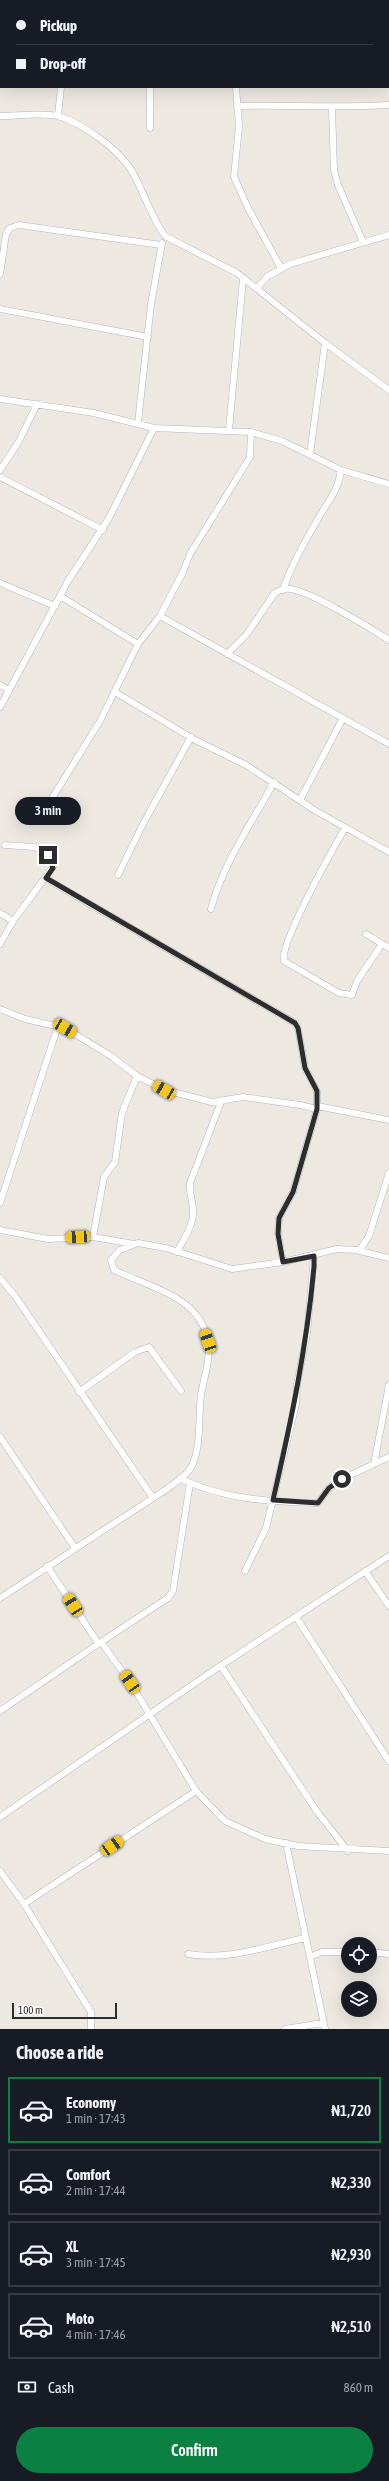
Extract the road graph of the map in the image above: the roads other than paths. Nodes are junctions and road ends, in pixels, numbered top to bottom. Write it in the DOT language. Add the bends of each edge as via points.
graph roads {
  1 [pos="61,88"];
  2 [pos="150,88"];
  3 [pos="236,88"];
  4 [pos="389,105"];
  5 [pos="237,106"];
  6 [pos="332,107"];
  7 [pos="0,116"];
  8 [pos="58,116"];
  9 [pos="150,128"];
  10 [pos="389,235"];
  11 [pos="164,236"];
  12 [pos="364,242"];
  13 [pos="161,245"];
  14 [pos="281,268"];
  15 [pos="0,274"];
  16 [pos="243,279"];
  17 [pos="257,288"];
  18 [pos="0,309"];
  19 [pos="148,337"];
  20 [pos="325,343"];
  21 [pos="389,390"];
  22 [pos="0,399"];
  23 [pos="37,404"];
  24 [pos="138,423"];
  25 [pos="154,428"];
  26 [pos="229,430"];
  27 [pos="252,432"];
  28 [pos="310,454"];
  29 [pos="0,470"];
  30 [pos="341,470"];
  31 [pos="0,476"];
  32 [pos="389,484"];
  33 [pos="103,530"];
  34 [pos="0,583"];
  35 [pos="283,590"];
  36 [pos="60,596"];
  37 [pos="55,606"];
  38 [pos="160,616"];
  39 [pos="389,640"];
  40 [pos="138,644"];
  41 [pos="227,654"];
  42 [pos="0,685"];
  43 [pos="9,690"];
  44 [pos="114,692"];
  45 [pos="0,707"];
  46 [pos="343,718"];
  47 [pos="191,737"];
  48 [pos="389,744"];
  49 [pos="274,782"];
  50 [pos="300,800"];
  51 [pos="46,808"];
  52 [pos="345,828"];
  53 [pos="5,846"];
  54 [pos="389,852"];
  55 [pos="118,875"];
  56 [pos="46,878"];
  57 [pos="211,909"];
  58 [pos="0,913"];
  59 [pos="13,922"];
  60 [pos="366,934"];
  61 [pos="0,944"];
  62 [pos="382,944"];
  63 [pos="389,948"];
  64 [pos="0,1009"];
  65 [pos="58,1026"];
  66 [pos="136,1076"];
  67 [pos="218,1104"];
  68 [pos="317,1108"];
  69 [pos="388,1120"];
  70 [pos="389,1173"];
  71 [pos="0,1202"];
  72 [pos="0,1230"];
  73 [pos="93,1237"];
  74 [pos="135,1244"];
  75 [pos="359,1250"];
  76 [pos="177,1252"];
  77 [pos="314,1256"];
  78 [pos="389,1258"];
  79 [pos="283,1262"];
  80 [pos="0,1278"];
  81 [pos="389,1385"];
  82 [pos="181,1391"];
  83 [pos="79,1392"];
  84 [pos="0,1437"];
  85 [pos="389,1457"];
  86 [pos="374,1464"];
  87 [pos="180,1478"];
  88 [pos="190,1483"];
  89 [pos="153,1498"];
  90 [pos="273,1500"];
  91 [pos="75,1548"];
  92 [pos="389,1556"];
  93 [pos="47,1566"];
  94 [pos="245,1571"];
  95 [pos="365,1571"];
  96 [pos="1,1595"];
  97 [pos="389,1606"];
  98 [pos="296,1617"];
  99 [pos="100,1643"];
  100 [pos="221,1666"];
  101 [pos="0,1710"];
  102 [pos="149,1715"];
  103 [pos="389,1761"];
  104 [pos="196,1791"];
  105 [pos="0,1817"];
  106 [pos="286,1843"];
  107 [pos="296,1846"];
  108 [pos="348,1850"];
  109 [pos="389,1852"];
  110 [pos="290,1853"];
  111 [pos="0,1871"];
  112 [pos="24,1904"];
  113 [pos="305,1938"];
  114 [pos="341,1952"];
  115 [pos="377,1953"];
  116 [pos="188,1954"];
  117 [pos="389,1954"];
  118 [pos="312,1956"];
  119 [pos="324,2026"];
  120 [pos="91,2029"];
  121 [pos="286,2029"];
  1 -- 8 [label="street"];
  2 -- 9 [label="street"];
  3 -- 5 [label="street"];
  4 -- 6 [label="street"];
  5 -- 6 [label="street"];
  5 -- 14 [label="street" via="239,126 234,177"];
  6 -- 12 [label="street" via="334,170 338,186"];
  7 -- 8 [label="street"];
  8 -- 11 [label="street" via="95,136 122,156"];
  10 -- 12 [label="street"];
  11 -- 13 [label="street"];
  11 -- 16 [label="street" via="237,273"];
  12 -- 14 [label="street"];
  13 -- 15 [label="street" via="19,225 10,228 6,234"];
  13 -- 19 [label="street"];
  14 -- 17 [label="street" via="268,276"];
  16 -- 17 [label="street"];
  16 -- 26 [label="street"];
  17 -- 20 [label="street"];
  18 -- 19 [label="street"];
  19 -- 24 [label="street"];
  20 -- 21 [label="street"];
  20 -- 28 [label="street"];
  22 -- 23 [label="street"];
  23 -- 24 [label="street"];
  23 -- 29 [label="street" via="18,443"];
  24 -- 25 [label="street"];
  25 -- 26 [label="street"];
  25 -- 33 [label="street"];
  26 -- 27 [label="street"];
  27 -- 28 [label="street" via="282,441"];
  27 -- 38 [label="street" via="250,457 190,554"];
  28 -- 30 [label="street"];
  30 -- 32 [label="street"];
  30 -- 35 [label="street" via="338,490 319,517 288,575"];
  31 -- 33 [label="street"];
  33 -- 36 [label="street"];
  34 -- 37 [label="street"];
  35 -- 39 [label="street" via="289,588 305,593"];
  35 -- 41 [label="street" via="274,594 247,634"];
  36 -- 37 [label="street"];
  36 -- 40 [label="street"];
  37 -- 43 [label="street"];
  38 -- 40 [label="street"];
  38 -- 41 [label="street"];
  40 -- 44 [label="street"];
  41 -- 46 [label="street"];
  42 -- 43 [label="street"];
  43 -- 45 [label="street"];
  44 -- 47 [label="street"];
  44 -- 51 [label="street" via="100,721"];
  46 -- 48 [label="street"];
  46 -- 50 [label="street"];
  47 -- 49 [label="street"];
  47 -- 55 [label="street"];
  49 -- 50 [label="street"];
  49 -- 57 [label="street" via="216,888"];
  50 -- 52 [label="street"];
  52 -- 54 [label="street"];
  52 -- 62 [label="street" via="305,904 284,952 284,960 339,993 352,995 357,981"];
  53 -- 56 [label="street" via="35,847 48,855 53,868"];
  56 -- 59 [label="street"];
  56 -- 68 [label="street" via="295,1023 305,1068 317,1091"];
  58 -- 59 [label="street"];
  59 -- 61 [label="street"];
  60 -- 62 [label="street"];
  62 -- 63 [label="street"];
  64 -- 65 [label="street" via="24,1019"];
  65 -- 66 [label="street" via="111,1056"];
  65 -- 71 [label="street"];
  66 -- 67 [label="street" via="164,1090"];
  66 -- 73 [label="street" via="122,1113 115,1162 103,1183"];
  67 -- 68 [label="street" via="233,1097 243,1097"];
  67 -- 76 [label="street" via="204,1152 190,1183 192,1222"];
  68 -- 69 [label="street"];
  68 -- 79 [label="street" via="293,1192 279,1218 278,1234"];
  70 -- 75 [label="street" via="369,1236"];
  72 -- 73 [label="street" via="48,1239"];
  73 -- 74 [label="street"];
  74 -- 76 [label="street"];
  74 -- 87 [label="street" via="120,1250 112,1260 114,1270 183,1301 200,1317 208,1341 208,1365 201,1395 194,1461 188,1472"];
  75 -- 77 [label="street" via="337,1249"];
  75 -- 78 [label="street"];
  76 -- 79 [label="street" via="232,1269"];
  77 -- 79 [label="street"];
  77 -- 90 [label="street" via="306,1345 297,1384 296,1404"];
  80 -- 83 [label="street" via="15,1296"];
  81 -- 86 [label="street"];
  82 -- 83 [label="street" via="150,1347 135,1352"];
  83 -- 89 [label="street"];
  84 -- 91 [label="street"];
  85 -- 86 [label="street"];
  86 -- 90 [label="street" via="329,1488 318,1503"];
  87 -- 88 [label="street"];
  87 -- 89 [label="street"];
  88 -- 90 [label="street" via="236,1497"];
  88 -- 99 [label="street" via="174,1591 168,1598"];
  89 -- 91 [label="street"];
  90 -- 94 [label="street" via="266,1528"];
  91 -- 93 [label="street"];
  92 -- 95 [label="street"];
  93 -- 96 [label="street"];
  93 -- 99 [label="street"];
  95 -- 97 [label="street"];
  95 -- 98 [label="street"];
  98 -- 100 [label="street"];
  98 -- 103 [label="street"];
  99 -- 101 [label="street"];
  99 -- 102 [label="street" via="130,1682"];
  100 -- 102 [label="street"];
  100 -- 108 [label="street" via="318,1813"];
  102 -- 104 [label="street"];
  102 -- 105 [label="street"];
  104 -- 106 [label="street" via="225,1821 252,1834"];
  104 -- 112 [label="street"];
  106 -- 107 [label="street"];
  106 -- 110 [label="street"];
  107 -- 108 [label="street"];
  107 -- 110 [label="street"];
  108 -- 109 [label="street"];
  110 -- 113 [label="street"];
  111 -- 112 [label="street"];
  112 -- 120 [label="street" via="91,2012"];
  113 -- 116 [label="street" via="215,1956"];
  113 -- 118 [label="street"];
  114 -- 118 [label="street" via="322,1952"];
  115 -- 117 [label="street"];
  118 -- 119 [label="street"];
  119 -- 121 [label="street"];
}
